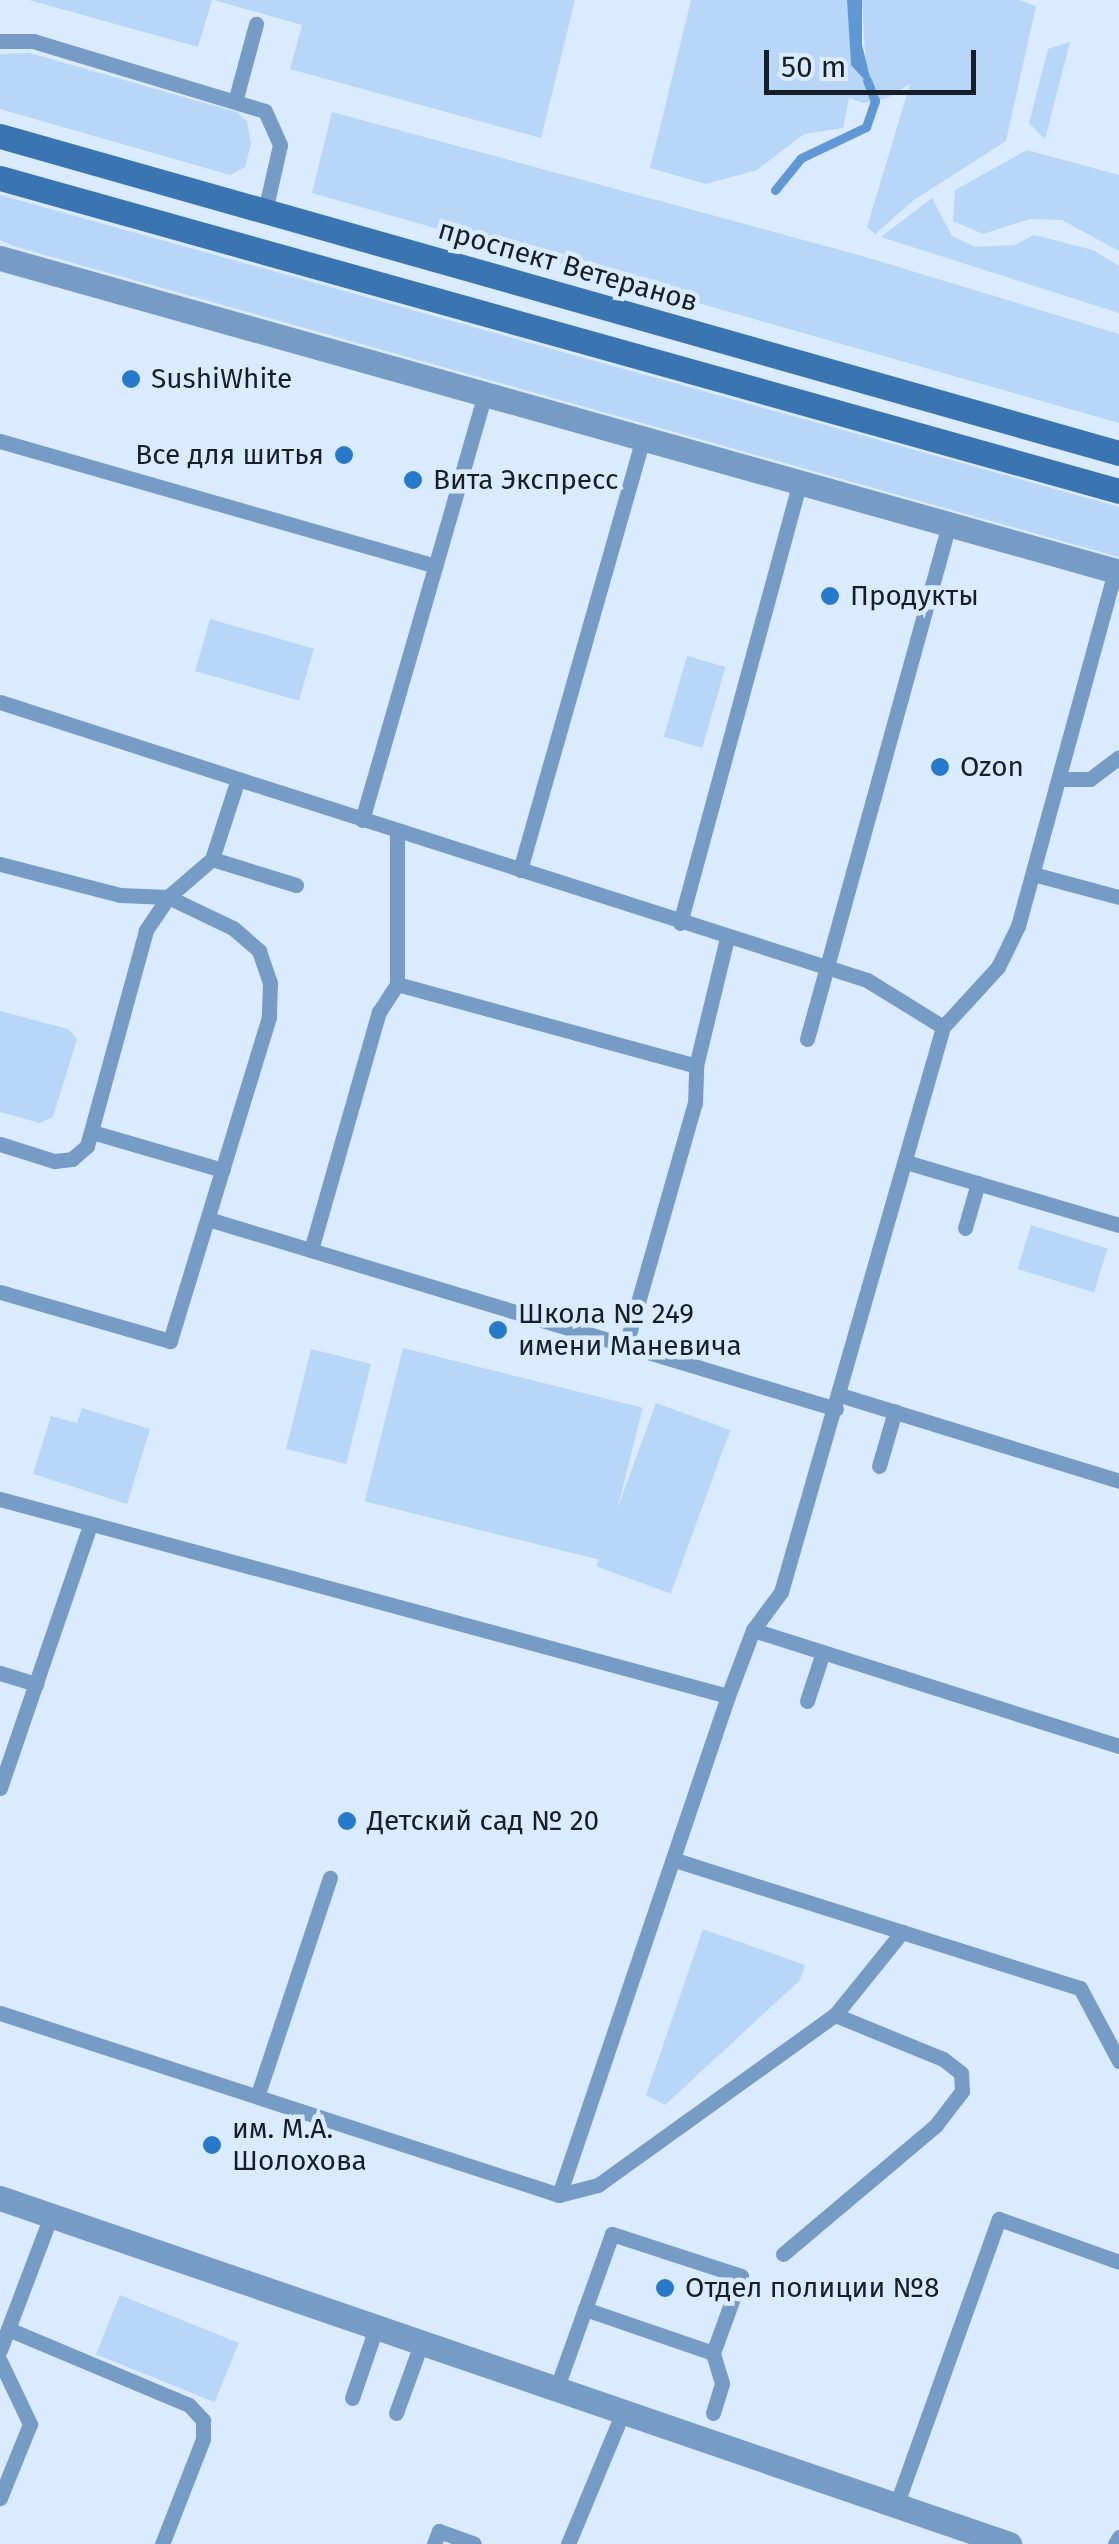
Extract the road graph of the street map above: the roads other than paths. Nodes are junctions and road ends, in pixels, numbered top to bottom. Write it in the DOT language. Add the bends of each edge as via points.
graph roads {
  1 [pos="256,24"];
  2 [pos="0,41"];
  3 [pos="236,98"];
  4 [pos="0,136"];
  5 [pos="0,178"];
  6 [pos="265,210"];
  7 [pos="0,258"];
  8 [pos="485,394"];
  9 [pos="643,439"];
  10 [pos="0,440"];
  11 [pos="1119,453"];
  12 [pos="800,482"];
  13 [pos="1119,492"];
  14 [pos="949,524"];
  15 [pos="436,566"];
  16 [pos="1117,571"];
  17 [pos="0,702"];
  18 [pos="1119,756"];
  19 [pos="1059,779"];
  20 [pos="238,780"];
  21 [pos="362,820"];
  22 [pos="397,832"];
  23 [pos="212,859"];
  24 [pos="0,864"];
  25 [pos="520,870"];
  26 [pos="1033,874"];
  27 [pos="296,885"];
  28 [pos="168,897"];
  29 [pos="1119,897"];
  30 [pos="680,923"];
  31 [pos="728,938"];
  32 [pos="830,967"];
  33 [pos="397,984"];
  34 [pos="943,1027"];
  35 [pos="806,1039"];
  36 [pos="696,1066"];
  37 [pos="92,1132"];
  38 [pos="0,1144"];
  39 [pos="906,1162"];
  40 [pos="223,1170"];
  41 [pos="978,1183"];
  42 [pos="208,1219"];
  43 [pos="1119,1226"];
  44 [pos="965,1228"];
  45 [pos="312,1250"];
  46 [pos="0,1292"];
  47 [pos="624,1348"];
  48 [pos="838,1401"];
  49 [pos="895,1411"];
  50 [pos="879,1466"];
  51 [pos="1119,1481"];
  52 [pos="0,1499"];
  53 [pos="89,1528"];
  54 [pos="753,1630"];
  55 [pos="822,1655"];
  56 [pos="0,1673"];
  57 [pos="36,1684"];
  58 [pos="728,1696"];
  59 [pos="807,1701"];
  60 [pos="1119,1746"];
  61 [pos="0,1788"];
  62 [pos="675,1860"];
  63 [pos="330,1878"];
  64 [pos="902,1932"];
  65 [pos="0,2013"];
  66 [pos="835,2016"];
  67 [pos="1119,2061"];
  68 [pos="258,2094"];
  69 [pos="559,2196"];
  70 [pos="0,2198"];
  71 [pos="51,2216"];
  72 [pos="783,2254"];
  73 [pos="1119,2262"];
  74 [pos="585,2309"];
  75 [pos="376,2328"];
  76 [pos="8,2329"];
  77 [pos="421,2344"];
  78 [pos="0,2350"];
  79 [pos="713,2353"];
  80 [pos="0,2360"];
  81 [pos="556,2390"];
  82 [pos="352,2398"];
  83 [pos="713,2413"];
  84 [pos="396,2414"];
  85 [pos="622,2414"];
  86 [pos="0,2498"];
  87 [pos="896,2506"];
  88 [pos="1119,2538"];
  89 [pos="162,2544"];
  90 [pos="434,2544"];
  91 [pos="474,2544"];
  92 [pos="568,2544"];
  93 [pos="1011,2544"];
  94 [pos="1115,2544"];
  1 -- 3 [label="lane"];
  2 -- 3 [label="lane" via="32,41"];
  3 -- 6 [label="lane" via="265,111 277,126 280,145"];
  4 -- 6 [label="main road, проспект Ветеранов"];
  5 -- 13 [label="main road"];
  6 -- 11 [label="main road, проспект Ветеранов"];
  7 -- 8 [label="street"];
  8 -- 9 [label="street"];
  8 -- 15 [label="lane"];
  9 -- 12 [label="street"];
  9 -- 25 [label="lane"];
  10 -- 15 [label="lane"];
  12 -- 14 [label="street"];
  12 -- 30 [label="lane"];
  14 -- 16 [label="street"];
  14 -- 32 [label="lane"];
  15 -- 21 [label="lane"];
  16 -- 19 [label="lane"];
  17 -- 20 [label="lane"];
  18 -- 19 [label="lane" via="1090,779"];
  19 -- 26 [label="lane"];
  20 -- 21 [label="lane"];
  20 -- 23 [label="lane"];
  21 -- 22 [label="lane"];
  22 -- 25 [label="lane"];
  22 -- 33 [label="lane"];
  23 -- 27 [label="lane"];
  23 -- 28 [label="lane"];
  24 -- 28 [label="lane" via="120,895"];
  25 -- 30 [label="lane"];
  26 -- 29 [label="lane"];
  26 -- 34 [label="lane" via="998,966"];
  28 -- 37 [label="lane" via="146,930"];
  28 -- 40 [label="lane" via="234,928 259,951 270,984 269,1017"];
  30 -- 31 [label="lane"];
  31 -- 32 [label="lane"];
  31 -- 36 [label="lane"];
  32 -- 34 [label="lane" via="868,980"];
  32 -- 35 [label="lane"];
  33 -- 36 [label="lane"];
  33 -- 45 [label="lane" via="379,1012"];
  34 -- 39 [label="lane"];
  36 -- 47 [label="lane" via="695,1102"];
  37 -- 38 [label="lane" via="72,1158 54,1161"];
  37 -- 40 [label="lane"];
  39 -- 41 [label="lane"];
  39 -- 48 [label="lane"];
  40 -- 42 [label="lane"];
  41 -- 43 [label="lane"];
  41 -- 44 [label="lane"];
  42 -- 45 [label="lane"];
  42 -- 46 [label="lane" via="170,1340"];
  45 -- 47 [label="lane"];
  47 -- 48 [label="lane"];
  48 -- 49 [label="lane"];
  48 -- 54 [label="lane" via="781,1592"];
  49 -- 50 [label="lane"];
  49 -- 51 [label="lane"];
  52 -- 53 [label="lane"];
  53 -- 57 [label="lane"];
  53 -- 58 [label="lane"];
  54 -- 55 [label="lane"];
  54 -- 58 [label="lane"];
  55 -- 59 [label="lane"];
  55 -- 60 [label="lane"];
  56 -- 57 [label="lane"];
  57 -- 61 [label="lane"];
  58 -- 62 [label="lane"];
  62 -- 64 [label="lane"];
  62 -- 69 [label="lane"];
  63 -- 68 [label="lane"];
  64 -- 66 [label="lane"];
  64 -- 67 [label="lane" via="1080,1988"];
  65 -- 68 [label="lane"];
  66 -- 69 [label="lane" via="598,2185"];
  66 -- 72 [label="lane" via="942,2059 961,2073 962,2091 936,2125"];
  68 -- 69 [label="lane"];
  70 -- 71 [label="street"];
  71 -- 75 [label="street"];
  71 -- 76 [label="lane"];
  73 -- 87 [label="lane" via="998,2219"];
  74 -- 79 [label="lane"];
  74 -- 79 [label="lane" via="612,2234 741,2276"];
  74 -- 81 [label="lane"];
  75 -- 77 [label="street"];
  75 -- 82 [label="lane"];
  76 -- 78 [label="lane"];
  76 -- 89 [label="lane" via="190,2405 203,2420 203,2438"];
  77 -- 81 [label="street"];
  77 -- 84 [label="lane"];
  79 -- 83 [label="lane" via="722,2383"];
  80 -- 86 [label="lane" via="30,2424"];
  81 -- 85 [label="street"];
  85 -- 87 [label="street"];
  85 -- 92 [label="lane"];
  87 -- 93 [label="street"];
  88 -- 94 [label="lane"];
  90 -- 91 [label="lane" via="439,2531"];
}
